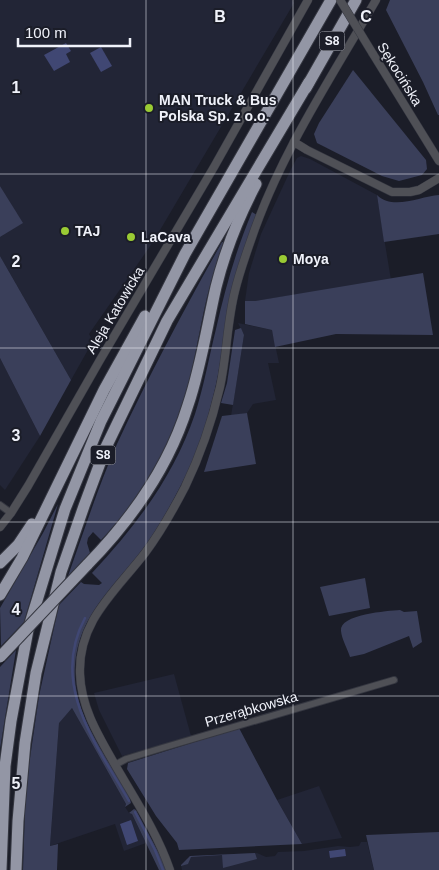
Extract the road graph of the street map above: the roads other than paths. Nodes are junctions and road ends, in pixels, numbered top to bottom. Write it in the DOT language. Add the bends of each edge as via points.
graph roads {
  1 [pos="308,0"];
  2 [pos="331,0"];
  3 [pos="340,0"];
  4 [pos="356,0"];
  5 [pos="376,0"];
  6 [pos="309,82"];
  7 [pos="294,142"];
  8 [pos="439,161"];
  9 [pos="439,178"];
  10 [pos="185,254"];
  11 [pos="64,472"];
  12 [pos="0,505"];
  13 [pos="11,513"];
  14 [pos="0,527"];
  15 [pos="0,564"];
  16 [pos="0,595"];
  17 [pos="0,657"];
  18 [pos="394,680"];
  19 [pos="115,765"];
  20 [pos="1,870"];
  21 [pos="16,870"];
  22 [pos="170,870"];
  1 -- 13 [label="street, Aleja Katowicka"];
  2 -- 10 [label="highway, S8"];
  3 -- 8 [label="street, Sękocińska, bridge"];
  4 -- 6 [label="highway, S8"];
  5 -- 7 [label="street"];
  6 -- 17 [label="highway, bridge" via="233,234 216,288 189,404 169,454 127,521"];
  6 -- 21 [label="highway, S8" via="167,320 106,447 84,506 61,572 36,673 24,743"];
  7 -- 9 [label="street" via="392,192 419,190"];
  7 -- 19 [label="street" via="266,198 251,240 235,292 215,407 190,476 156,538 97,611 82,646 80,671 84,701"];
  10 -- 11 [label="highway" via="123,354"];
  10 -- 20 [label="highway, S8" via="101,421 65,509 49,559 28,630 11,721 5,766"];
  11 -- 15 [label="highway" via="23,538"];
  11 -- 16 [label="highway"];
  12 -- 13 [label="street"];
  13 -- 14 [label="street, Aleja Katowicka"];
  18 -- 19 [label="street, Przerąbkowska" via="162,748"];
  19 -- 22 [label="street"];
}
